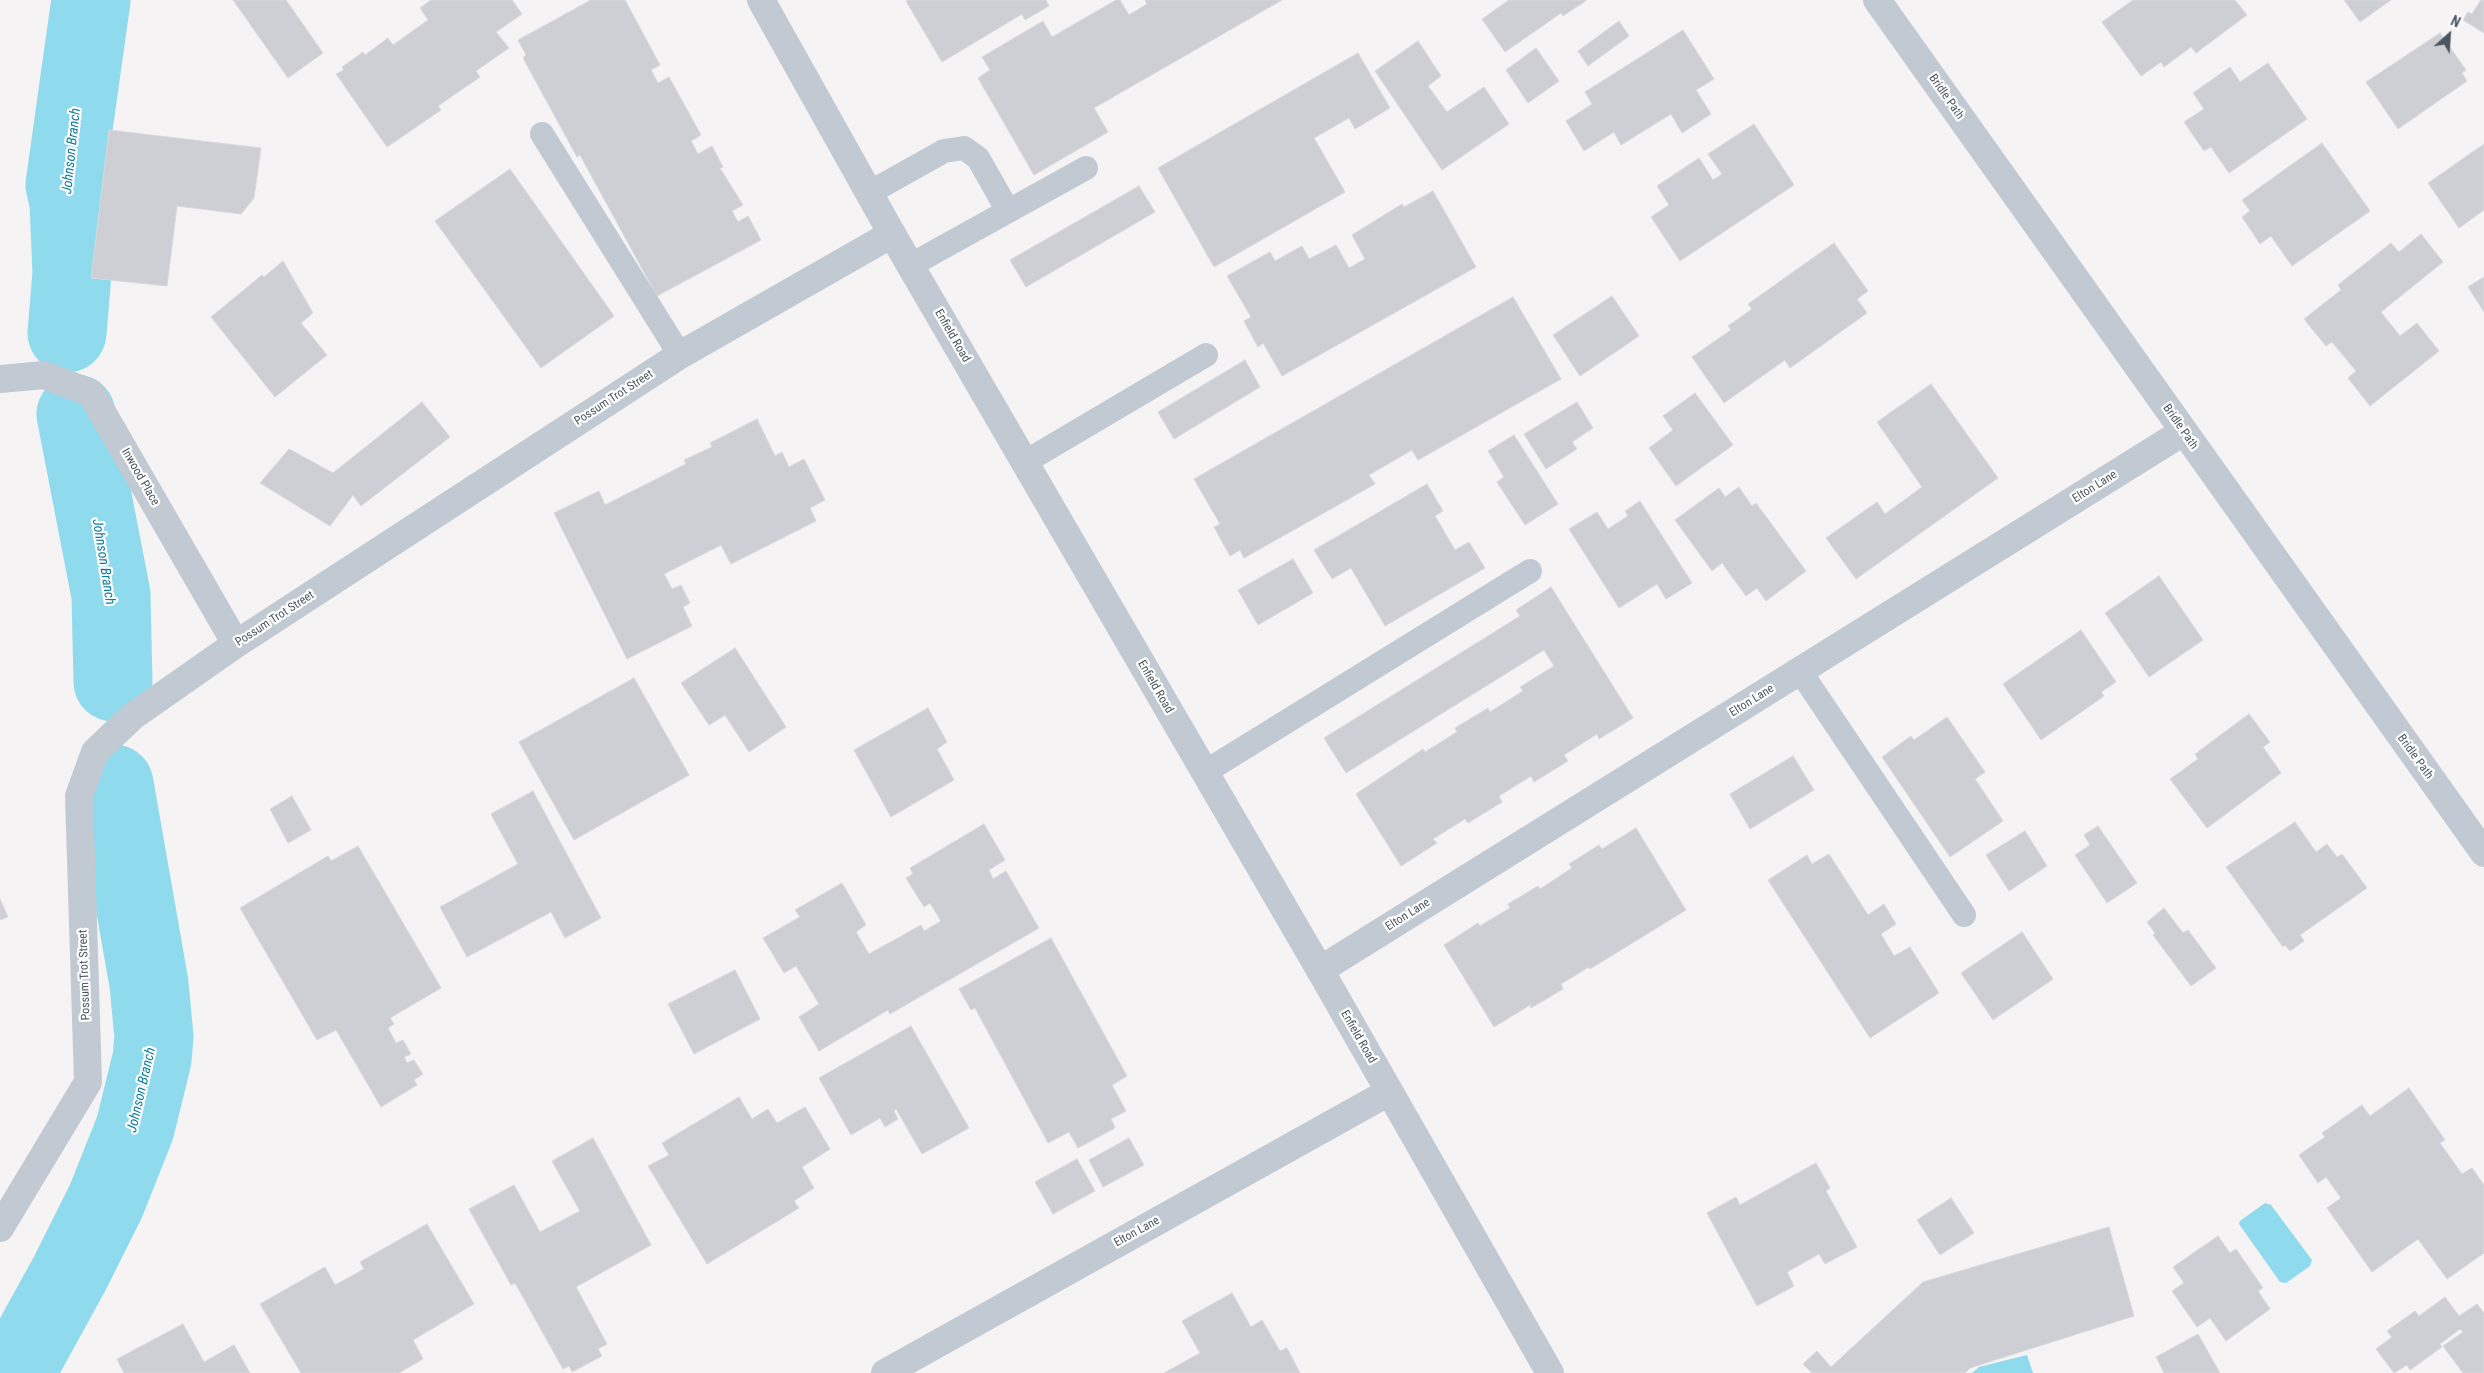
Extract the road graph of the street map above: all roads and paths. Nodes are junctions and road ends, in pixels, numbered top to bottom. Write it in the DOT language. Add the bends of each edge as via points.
graph roads {
  1 [pos="761,0"];
  2 [pos="1877,0"];
  3 [pos="542,134"];
  4 [pos="1086,168"];
  5 [pos="869,193"];
  6 [pos="1008,211"];
  7 [pos="892,234"];
  8 [pos="911,265"];
  9 [pos="680,355"];
  10 [pos="1206,355"];
  11 [pos="0,379"];
  12 [pos="2183,432"];
  13 [pos="1025,462"];
  14 [pos="1530,571"];
  15 [pos="236,644"];
  16 [pos="1800,671"];
  17 [pos="1205,772"];
  18 [pos="2484,853"];
  19 [pos="1964,915"];
  20 [pos="1320,970"];
  21 [pos="1389,1092"];
  22 [pos="0,1228"];
  23 [pos="885,1373"];
  24 [pos="1550,1373"];
  1 -- 5 [label="street, Enfield Road"];
  2 -- 12 [label="street, Bridle Path"];
  3 -- 9 [label="lane"];
  4 -- 6 [label="lane"];
  5 -- 6 [label="lane" via="944,151 964,148 978,158"];
  5 -- 7 [label="street, Enfield Road"];
  6 -- 8 [label="lane"];
  7 -- 8 [label="street, Enfield Road"];
  7 -- 9 [label="street, Possum Trot Street"];
  8 -- 13 [label="street, Enfield Road"];
  9 -- 15 [label="street, Possum Trot Street"];
  10 -- 13 [label="lane"];
  11 -- 15 [label="street, Inwood Place" via="44,375 91,393"];
  12 -- 16 [label="street, Elton Lane"];
  12 -- 18 [label="street, Bridle Path"];
  13 -- 17 [label="street, Enfield Road"];
  14 -- 17 [label="lane"];
  15 -- 22 [label="street, Possum Trot Street" via="132,716 95,752 79,796 88,1082"];
  16 -- 19 [label="lane"];
  16 -- 20 [label="street, Elton Lane"];
  17 -- 20 [label="street, Enfield Road"];
  20 -- 21 [label="street, Enfield Road"];
  21 -- 23 [label="street, Elton Lane"];
  21 -- 24 [label="street, Enfield Road"];
}
